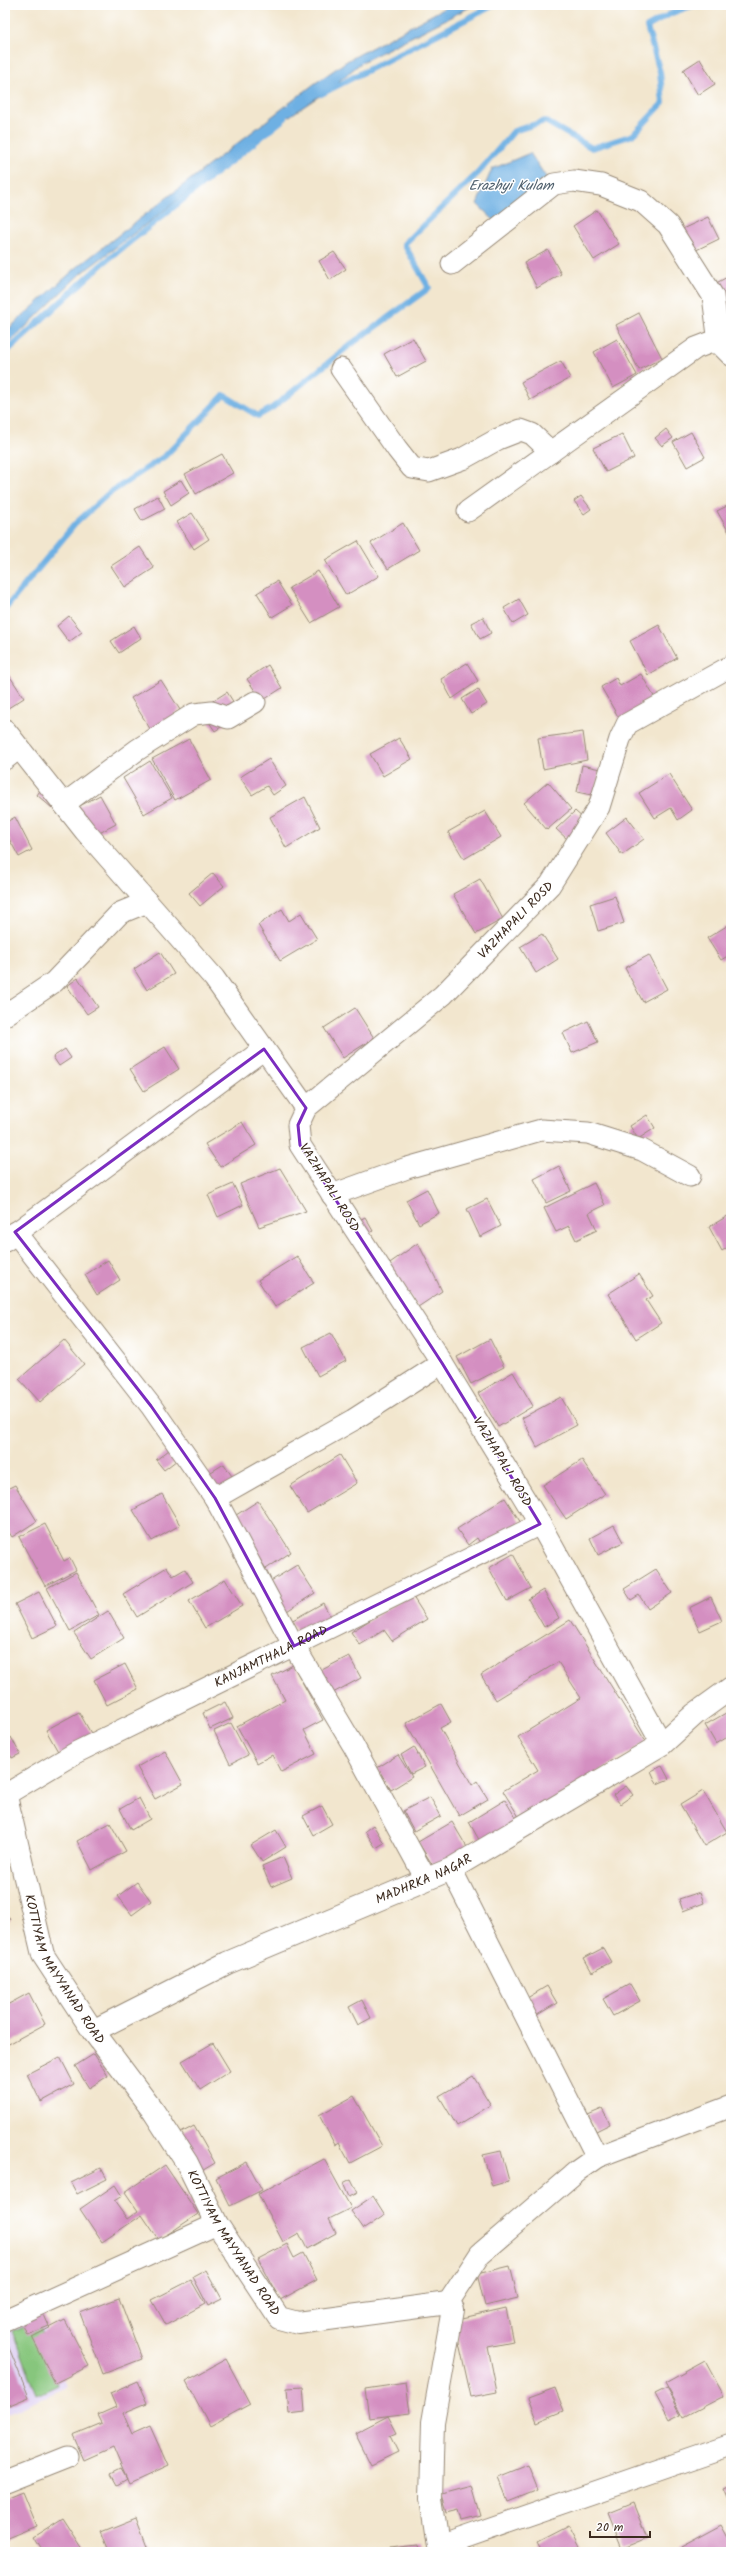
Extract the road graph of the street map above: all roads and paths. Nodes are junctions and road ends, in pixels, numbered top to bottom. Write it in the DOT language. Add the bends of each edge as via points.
graph roads {
  1 [pos="452,264"];
  2 [pos="725,349"];
  3 [pos="341,368"];
  4 [pos="551,452"];
  5 [pos="468,511"];
  6 [pos="731,666"];
  7 [pos="255,702"];
  8 [pos="5,730"];
  9 [pos="12,754"];
  10 [pos="64,804"];
  11 [pos="147,902"];
  12 [pos="5,1015"];
  13 [pos="264,1049"];
  14 [pos="306,1108"];
  15 [pos="690,1176"];
  16 [pos="332,1195"];
  17 [pos="10,1237"];
  18 [pos="442,1363"];
  19 [pos="215,1498"];
  20 [pos="540,1524"];
  21 [pos="294,1646"];
  22 [pos="731,1688"];
  23 [pos="662,1744"];
  24 [pos="5,1794"];
  25 [pos="451,1869"];
  26 [pos="426,1879"];
  27 [pos="94,2031"];
  28 [pos="731,2106"];
  29 [pos="597,2157"];
  30 [pos="217,2224"];
  31 [pos="448,2303"];
  32 [pos="5,2320"];
  33 [pos="731,2445"];
  34 [pos="68,2457"];
  35 [pos="5,2482"];
  36 [pos="439,2549"];
  1 -- 2 [label="street" via="554,184 574,181 601,185 641,201 668,225 714,296"];
  2 -- 4 [label="street" via="709,343 696,348"];
  3 -- 4 [label="street" via="412,468 429,471 462,459 498,439 521,430 532,434"];
  4 -- 5 [label="street"];
  6 -- 14 [label="street, VAZHAPALI ROSD" via="627,724 599,807 550,885 443,994"];
  7 -- 10 [label="street" via="228,718 212,712 194,714 137,750"];
  8 -- 9 [label="street"];
  9 -- 10 [label="street"];
  10 -- 11 [label="street"];
  11 -- 12 [label="street" via="120,913 54,982"];
  11 -- 13 [label="street" via="214,978"];
  13 -- 14 [label="street"];
  13 -- 17 [label="street"];
  14 -- 16 [label="street, VAZHAPALI ROSD" via="298,1125 300,1145"];
  15 -- 16 [label="street" via="642,1150 588,1133 541,1130 406,1168"];
  16 -- 18 [label="street, VAZHAPALI ROSD"];
  17 -- 19 [label="street" via="151,1406"];
  18 -- 19 [label="street" via="353,1420"];
  18 -- 20 [label="street, VAZHAPALI ROSD"];
  19 -- 21 [label="street"];
  20 -- 21 [label="street, KANJAMTHALA ROAD"];
  20 -- 23 [label="street, VAZHAPALI ROSD"];
  21 -- 24 [label="street, KANJAMTHALA ROAD" via="77,1752"];
  21 -- 26 [label="street" via="353,1745"];
  22 -- 23 [label="street, MADHRKA NAGAR"];
  23 -- 25 [label="street, MADHRKA NAGAR"];
  24 -- 27 [label="street, KOTTIYAM MAYYANAD ROAD" via="43,1955"];
  25 -- 26 [label="street, MADHRKA NAGAR"];
  25 -- 29 [label="street"];
  26 -- 27 [label="street, MADHRKA NAGAR" via="227,1963"];
  27 -- 30 [label="street, KOTTIYAM MAYYANAD ROAD" via="154,2112 183,2157"];
  28 -- 29 [label="street"];
  29 -- 31 [label="street" via="480,2254"];
  30 -- 31 [label="street, KOTTIYAM MAYYANAD ROAD" via="279,2318 298,2323"];
  30 -- 32 [label="street"];
  31 -- 36 [label="street" via="453,2309 433,2422 431,2498"];
  33 -- 36 [label="street"];
  34 -- 35 [label="street"];
}
